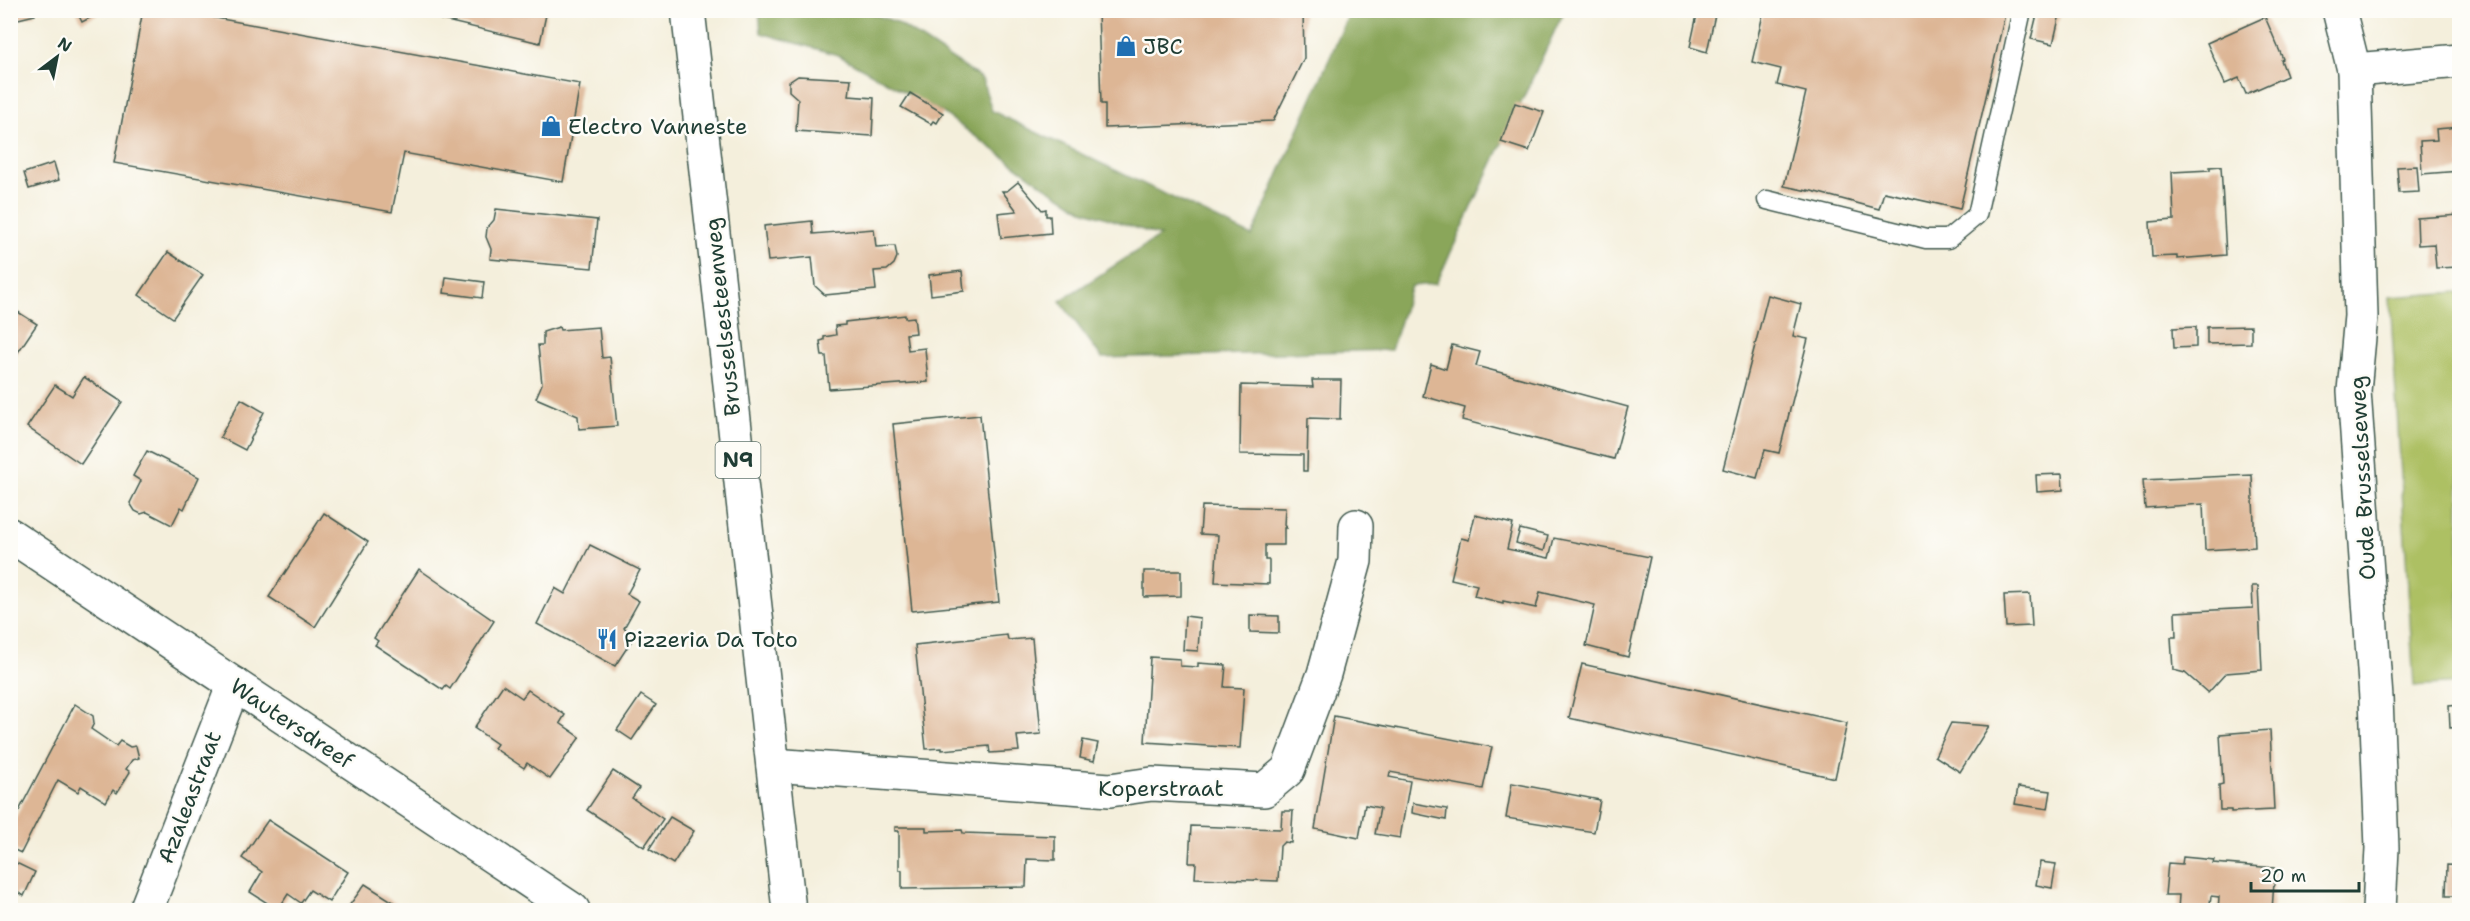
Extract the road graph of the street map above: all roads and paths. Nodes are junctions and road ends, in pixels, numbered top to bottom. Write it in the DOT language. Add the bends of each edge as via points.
graph roads {
  1 [pos="688,10"];
  2 [pos="2022,10"];
  3 [pos="2339,10"];
  4 [pos="2460,61"];
  5 [pos="2354,70"];
  6 [pos="1767,201"];
  7 [pos="1356,526"];
  8 [pos="10,535"];
  9 [pos="234,684"];
  10 [pos="773,765"];
  11 [pos="146,910"];
  12 [pos="573,910"];
  13 [pos="789,910"];
  14 [pos="2379,910"];
  1 -- 10 [label="street, Brusselsesteenweg / N9"];
  2 -- 6 [label="lane" via="1977,215 1948,239 1926,239"];
  3 -- 5 [label="street, Oude Brusselseweg"];
  4 -- 5 [label="street"];
  5 -- 14 [label="street, Oude Brusselseweg" via="2361,316 2354,391 2376,698 2382,848"];
  7 -- 10 [label="street, Koperstraat" via="1355,561 1324,674 1288,770 1264,790 1152,784 1110,790"];
  8 -- 9 [label="street, Wautersdreef"];
  9 -- 11 [label="street, Azaleastraat"];
  9 -- 12 [label="street, Wautersdreef"];
  10 -- 13 [label="street, Brusselsesteenweg / N9"];
}
